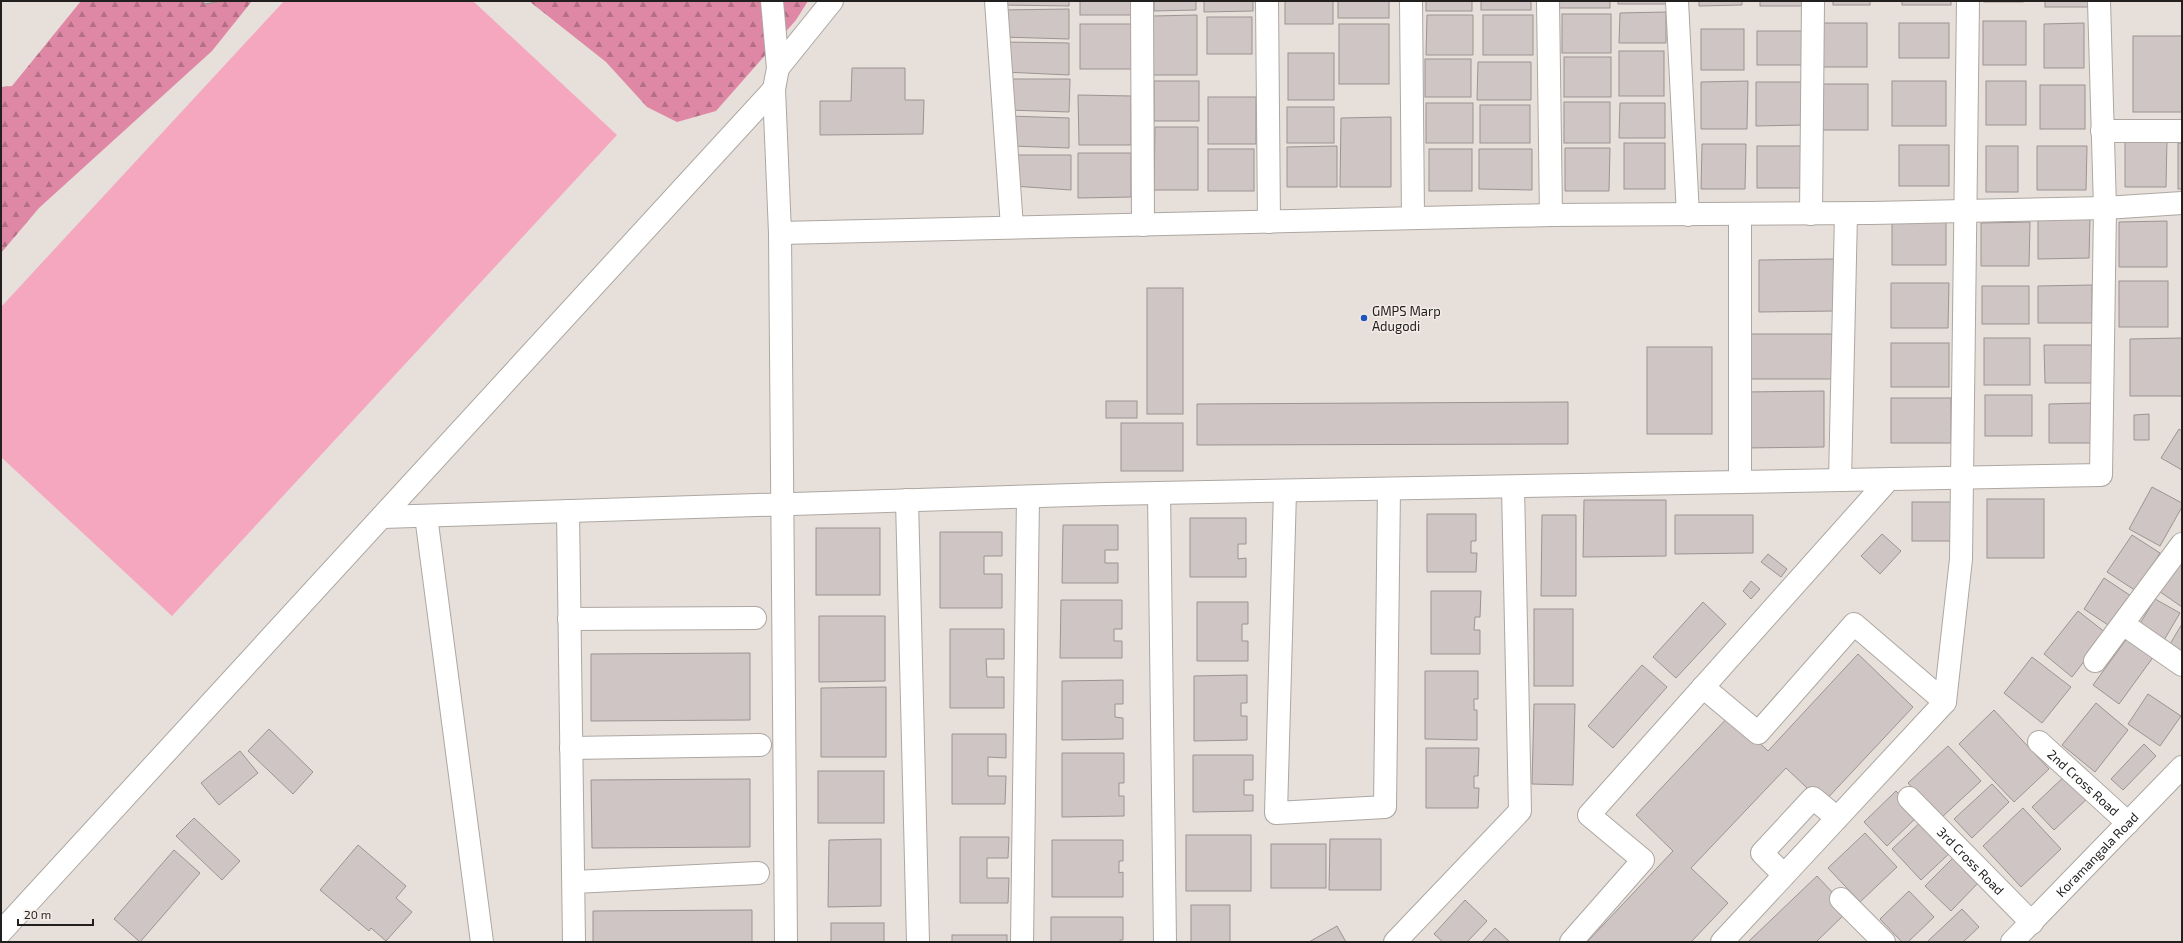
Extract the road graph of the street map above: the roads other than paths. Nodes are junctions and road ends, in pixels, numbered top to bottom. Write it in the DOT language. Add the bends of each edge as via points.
graph roads {
  1 [pos="772,1"];
  2 [pos="832,1"];
  3 [pos="996,1"];
  4 [pos="1142,1"];
  5 [pos="1267,1"];
  6 [pos="1411,1"];
  7 [pos="1548,1"];
  8 [pos="1677,1"];
  9 [pos="1813,1"];
  10 [pos="1968,1"];
  11 [pos="2099,1"];
  12 [pos="778,68"];
  13 [pos="774,90"];
  14 [pos="2102,131"];
  15 [pos="2182,131"];
  16 [pos="2182,203"];
  17 [pos="2106,208"];
  18 [pos="1966,211"];
  19 [pos="1740,214"];
  20 [pos="1811,214"];
  21 [pos="1846,214"];
  22 [pos="1551,215"];
  23 [pos="1688,215"];
  24 [pos="1413,218"];
  25 [pos="1269,222"];
  26 [pos="1143,225"];
  27 [pos="1012,226"];
  28 [pos="780,233"];
  29 [pos="1964,478"];
  30 [pos="1889,479"];
  31 [pos="1840,480"];
  32 [pos="1740,482"];
  33 [pos="1513,487"];
  34 [pos="1389,489"];
  35 [pos="1285,491"];
  36 [pos="1159,493"];
  37 [pos="1028,497"];
  38 [pos="907,500"];
  39 [pos="783,505"];
  40 [pos="568,511"];
  41 [pos="426,516"];
  42 [pos="382,517"];
  43 [pos="2182,544"];
  44 [pos="755,618"];
  45 [pos="570,619"];
  46 [pos="2123,624"];
  47 [pos="2095,661"];
  48 [pos="2182,665"];
  49 [pos="1703,687"];
  50 [pos="1945,702"];
  51 [pos="2039,742"];
  52 [pos="760,745"];
  53 [pos="572,748"];
  54 [pos="2182,767"];
  55 [pos="1909,798"];
  56 [pos="1837,818"];
  57 [pos="2128,823"];
  58 [pos="758,873"];
  59 [pos="1784,875"];
  60 [pos="574,882"];
  61 [pos="1841,900"];
  62 [pos="2032,923"];
  63 [pos="1,932"];
  64 [pos="482,942"];
  65 [pos="574,942"];
  66 [pos="786,942"];
  67 [pos="918,942"];
  68 [pos="1022,942"];
  69 [pos="1165,942"];
  70 [pos="1395,942"];
  71 [pos="1570,942"];
  72 [pos="1722,942"];
  73 [pos="1884,942"];
  74 [pos="2012,942"];
  1 -- 12 [label="street"];
  2 -- 12 [label="street"];
  3 -- 27 [label="street"];
  4 -- 26 [label="street"];
  5 -- 25 [label="street"];
  6 -- 24 [label="street"];
  7 -- 22 [label="street"];
  8 -- 23 [label="street"];
  9 -- 20 [label="street"];
  10 -- 18 [label="street"];
  11 -- 14 [label="street"];
  12 -- 13 [label="street"];
  13 -- 28 [label="street"];
  13 -- 42 [label="street"];
  14 -- 15 [label="street"];
  14 -- 17 [label="street"];
  16 -- 17 [label="street"];
  17 -- 18 [label="street"];
  17 -- 29 [label="street" via="2101,475"];
  18 -- 21 [label="street"];
  18 -- 29 [label="street"];
  19 -- 20 [label="street"];
  19 -- 23 [label="street"];
  19 -- 32 [label="street"];
  20 -- 21 [label="street"];
  21 -- 31 [label="street"];
  22 -- 23 [label="street"];
  22 -- 24 [label="street"];
  24 -- 25 [label="street"];
  25 -- 26 [label="street"];
  26 -- 27 [label="street"];
  27 -- 28 [label="street"];
  28 -- 39 [label="street"];
  29 -- 30 [label="street"];
  29 -- 50 [label="street" via="1961,559"];
  30 -- 31 [label="street"];
  30 -- 49 [label="street"];
  31 -- 32 [label="street"];
  32 -- 33 [label="street"];
  33 -- 34 [label="street"];
  33 -- 70 [label="street" via="1520,811"];
  34 -- 35 [label="street"];
  34 -- 35 [label="street" via="1385,807 1276,813"];
  35 -- 36 [label="street"];
  36 -- 37 [label="street"];
  36 -- 69 [label="street"];
  37 -- 38 [label="street"];
  37 -- 68 [label="street"];
  38 -- 39 [label="street"];
  38 -- 67 [label="street"];
  39 -- 40 [label="street"];
  39 -- 66 [label="street"];
  40 -- 41 [label="street"];
  40 -- 45 [label="street"];
  41 -- 42 [label="street"];
  41 -- 64 [label="street"];
  42 -- 63 [label="street"];
  43 -- 46 [label="street"];
  44 -- 45 [label="street"];
  45 -- 53 [label="street"];
  46 -- 47 [label="street"];
  46 -- 48 [label="street"];
  49 -- 50 [label="street" via="1758,733 1854,624"];
  49 -- 71 [label="street" via="1589,815 1643,860"];
  50 -- 56 [label="street"];
  51 -- 57 [label="street, 2nd Cross Road"];
  52 -- 53 [label="street"];
  53 -- 60 [label="street"];
  54 -- 57 [label="street, Koramangala Road"];
  55 -- 62 [label="street, 3rd Cross Road"];
  56 -- 59 [label="street"];
  56 -- 59 [label="street" via="1813,798 1772,842 1762,853"];
  57 -- 62 [label="street, Koramangala Road"];
  58 -- 60 [label="street"];
  59 -- 72 [label="street"];
  60 -- 65 [label="street"];
  61 -- 73 [label="street"];
  62 -- 74 [label="street, Koramangala Road"];
}
